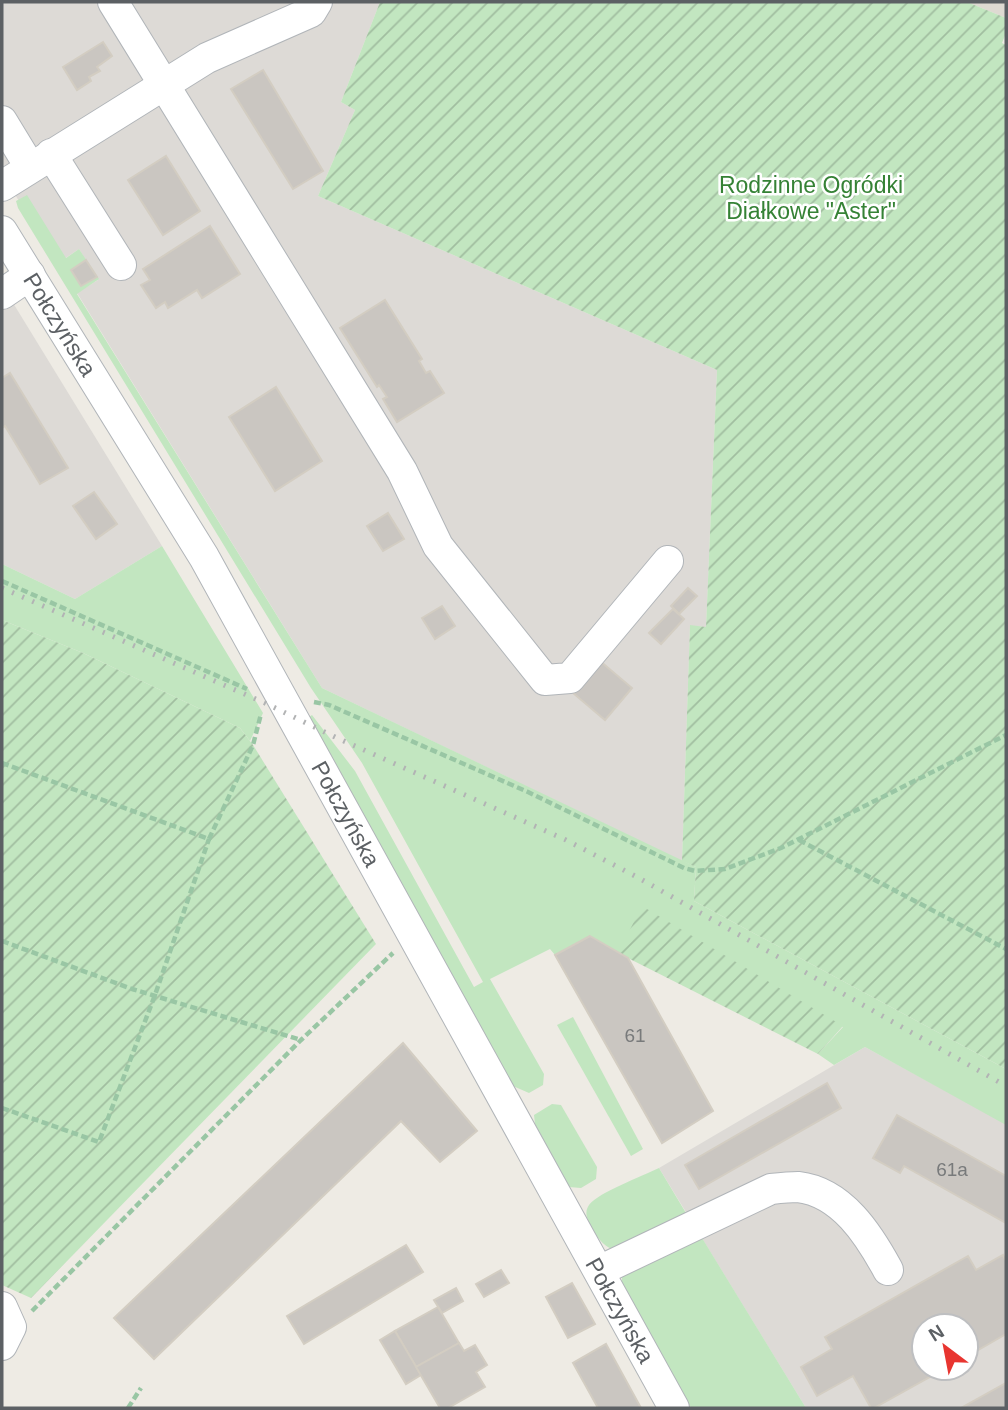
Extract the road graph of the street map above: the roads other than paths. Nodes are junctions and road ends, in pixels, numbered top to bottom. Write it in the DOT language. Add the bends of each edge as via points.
graph roads {
  1 [pos="113,2"];
  2 [pos="317,2"];
  3 [pos="162,85"];
  4 [pos="2,121"];
  5 [pos="40,161"];
  6 [pos="2,186"];
  7 [pos="2,231"];
  8 [pos="121,265"];
  9 [pos="30,275"];
  10 [pos="2,293"];
  11 [pos="668,561"];
  12 [pos="888,1270"];
  13 [pos="599,1271"];
  14 [pos="674,1408"];
  1 -- 3 [label="street"];
  2 -- 3 [label="street" via="311,12 207,58"];
  3 -- 5 [label="street"];
  3 -- 11 [label="street" via="402,471 439,546 545,680 570,678"];
  4 -- 5 [label="street"];
  5 -- 6 [label="street"];
  5 -- 8 [label="street"];
  7 -- 9 [label="street, Połczyńska"];
  9 -- 10 [label="street"];
  9 -- 13 [label="street, Połczyńska" via="204,557"];
  12 -- 13 [label="street" via="873,1242 849,1214 826,1196 799,1187 771,1188"];
  13 -- 14 [label="street, Połczyńska"];
}
